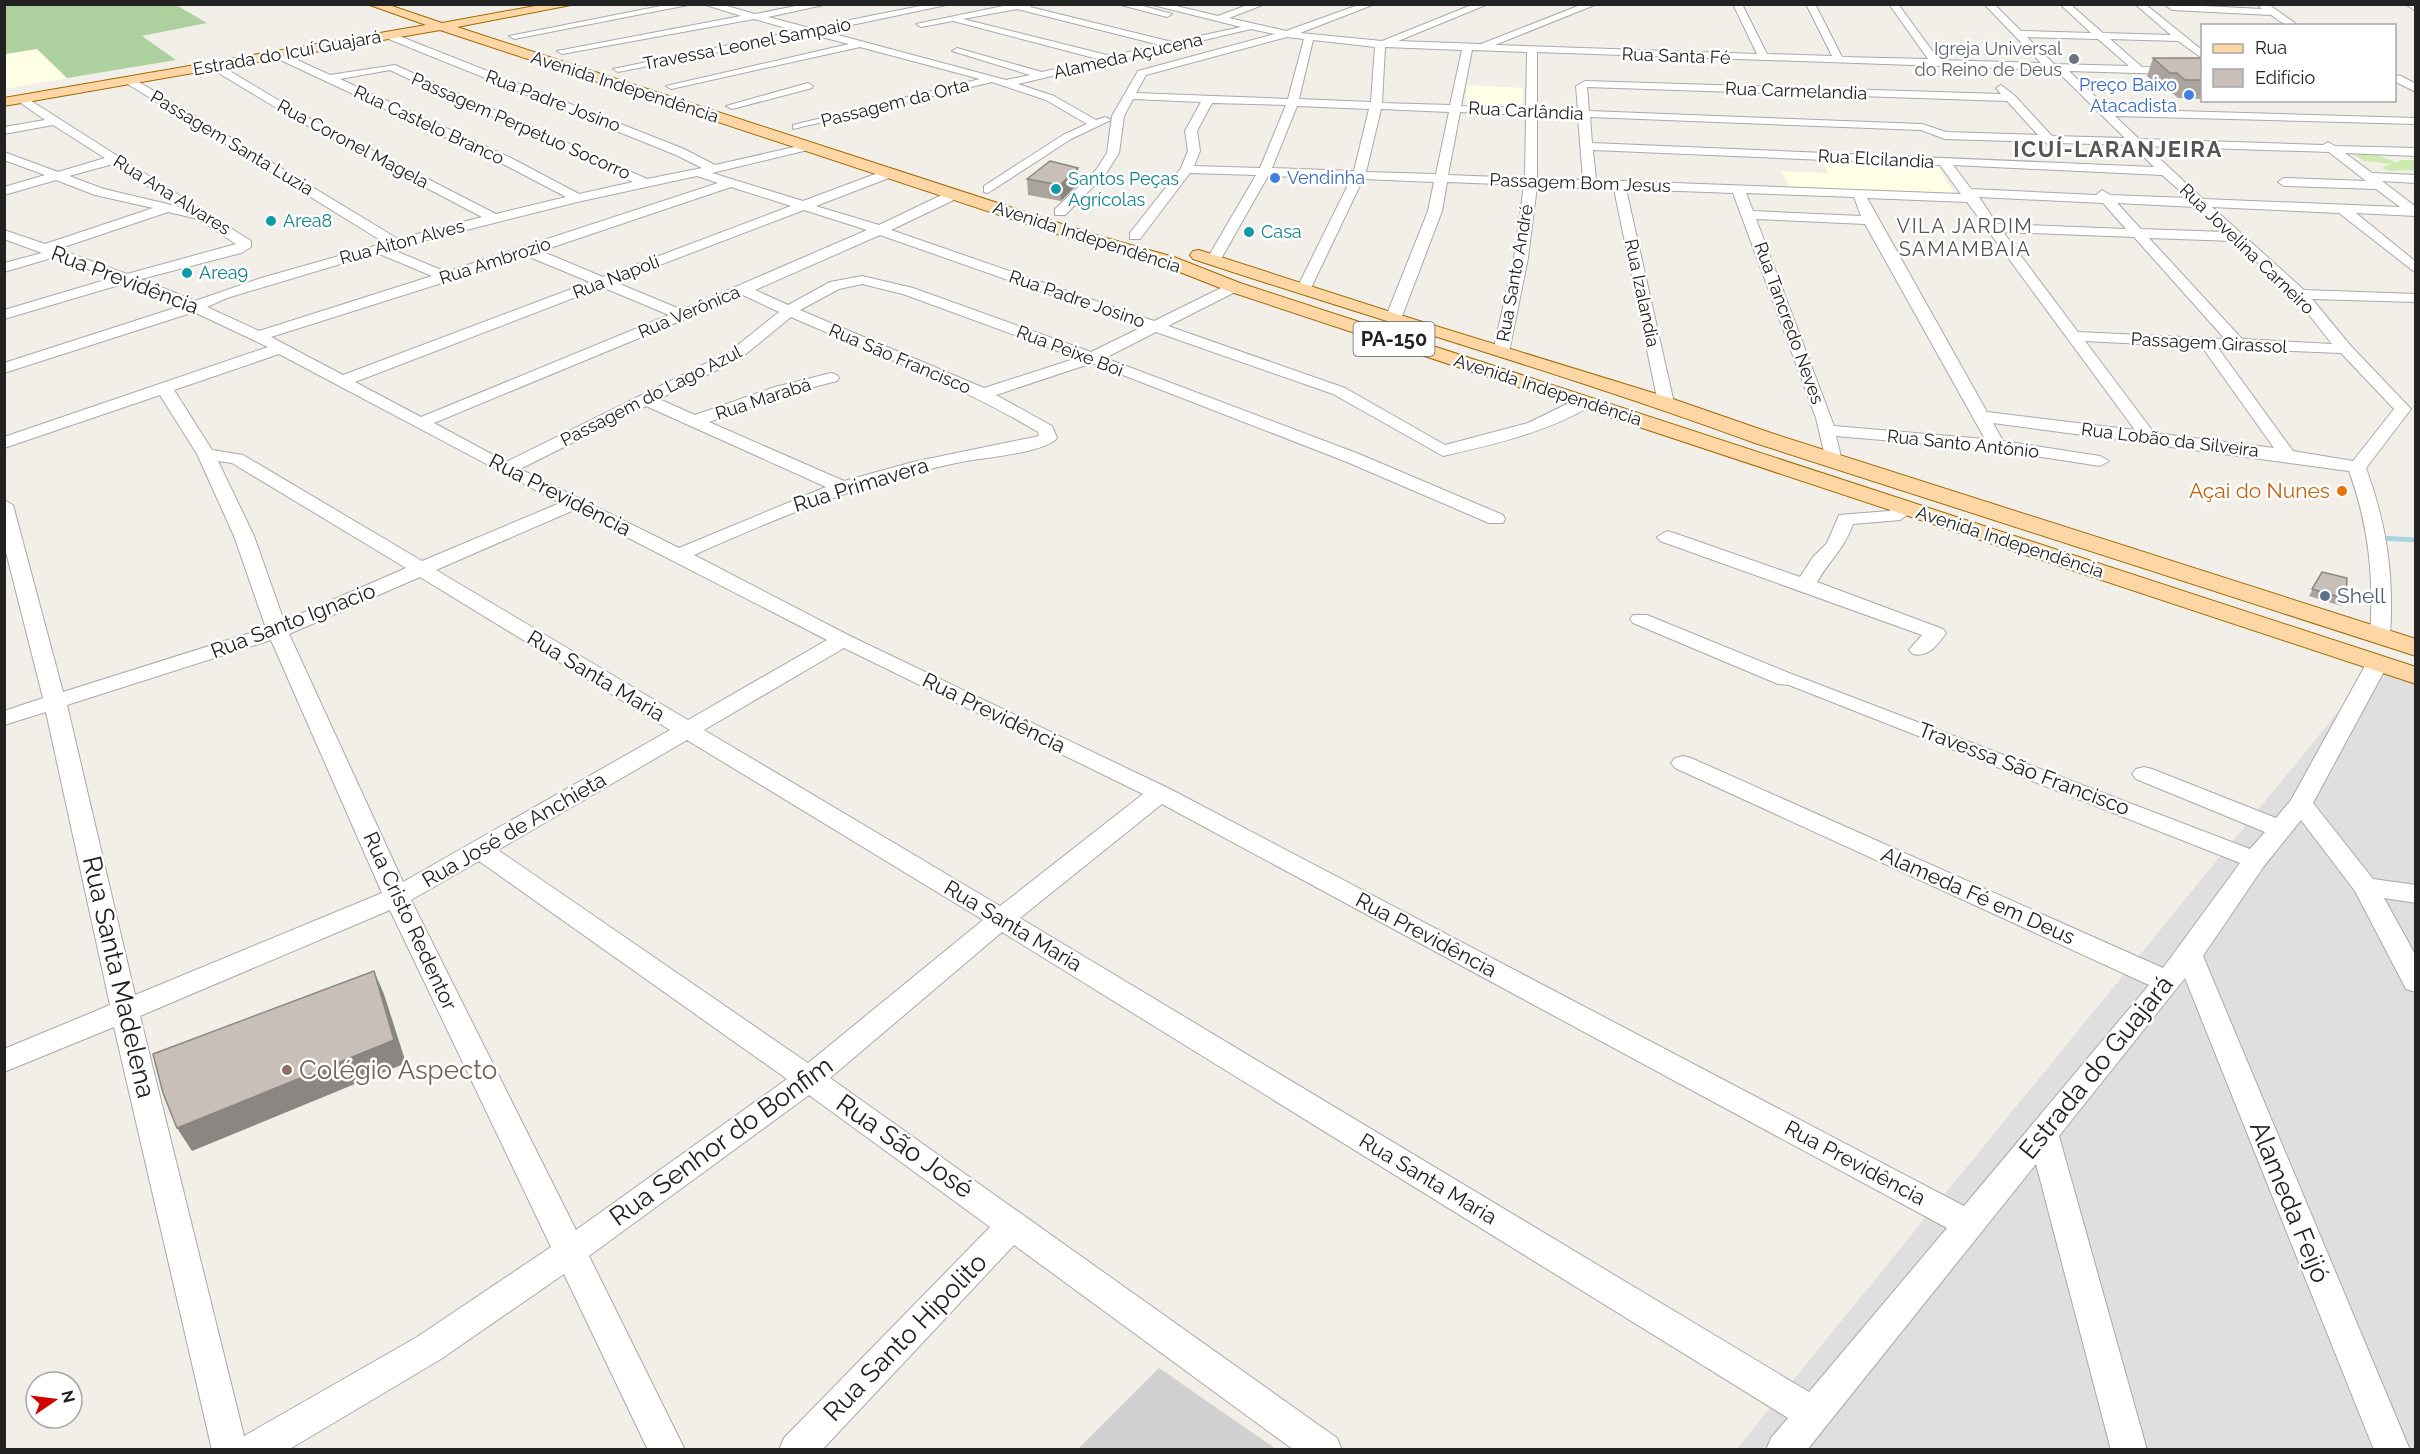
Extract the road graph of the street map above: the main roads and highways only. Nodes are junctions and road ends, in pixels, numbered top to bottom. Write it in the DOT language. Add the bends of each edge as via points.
graph roads {
  1 [pos="373,4"];
  2 [pos="417,4"];
  3 [pos="520,4"];
  4 [pos="570,4"];
  5 [pos="443,17"];
  6 [pos="420,21"];
  7 [pos="470,22"];
  8 [pos="376,28"];
  9 [pos="390,36"];
  10 [pos="559,58"];
  11 [pos="50,84"];
  12 [pos="4,91"];
  13 [pos="21,99"];
  14 [pos="4,102"];
  15 [pos="1763,438"];
  16 [pos="1746,455"];
  17 [pos="2415,648"];
  18 [pos="2379,650"];
  19 [pos="2415,676"];
  1 -- 6 [label="main road, Avenida Independência / PA-150"];
  2 -- 5 [label="main road, Avenida Independência / PA-150"];
  3 -- 5 [label="main road, Estrada do Icuí Guajará"];
  4 -- 7 [label="main road"];
  5 -- 6 [label="main road, Avenida Independência / PA-150"];
  5 -- 7 [label="main road, Avenida Independência / PA-150"];
  5 -- 9 [label="main road, Estrada do Icuí Guajará"];
  5 -- 10 [label="main road, Avenida Independência / PA-150"];
  6 -- 8 [label="main road, Estrada do Icuí Guajará"];
  7 -- 10 [label="main road, Avenida Independência / PA-150" via="514,36"];
  8 -- 9 [label="main road"];
  8 -- 11 [label="main road, Estrada do Icuí Guajará"];
  9 -- 13 [label="main road, Estrada do Icuí Guajará"];
  10 -- 15 [label="main road, Avenida Independência / PA-150" via="583,58 618,69 1666,403"];
  10 -- 16 [label="main road, Avenida Independência / PA-150" via="808,146 1168,261 1234,287"];
  11 -- 12 [label="main road, Estrada do Icuí Guajará"];
  11 -- 13 [label="main road" via="15,95"];
  13 -- 14 [label="main road, Estrada do Icuí Guajará"];
  15 -- 16 [label="main road"];
  15 -- 18 [label="main road, Avenida Independência / PA-150"];
  16 -- 18 [label="main road, Avenida Independência / PA-150"];
  17 -- 18 [label="main road, Avenida Independência / PA-150"];
  18 -- 19 [label="main road, Avenida Independência / PA-150"];
}
